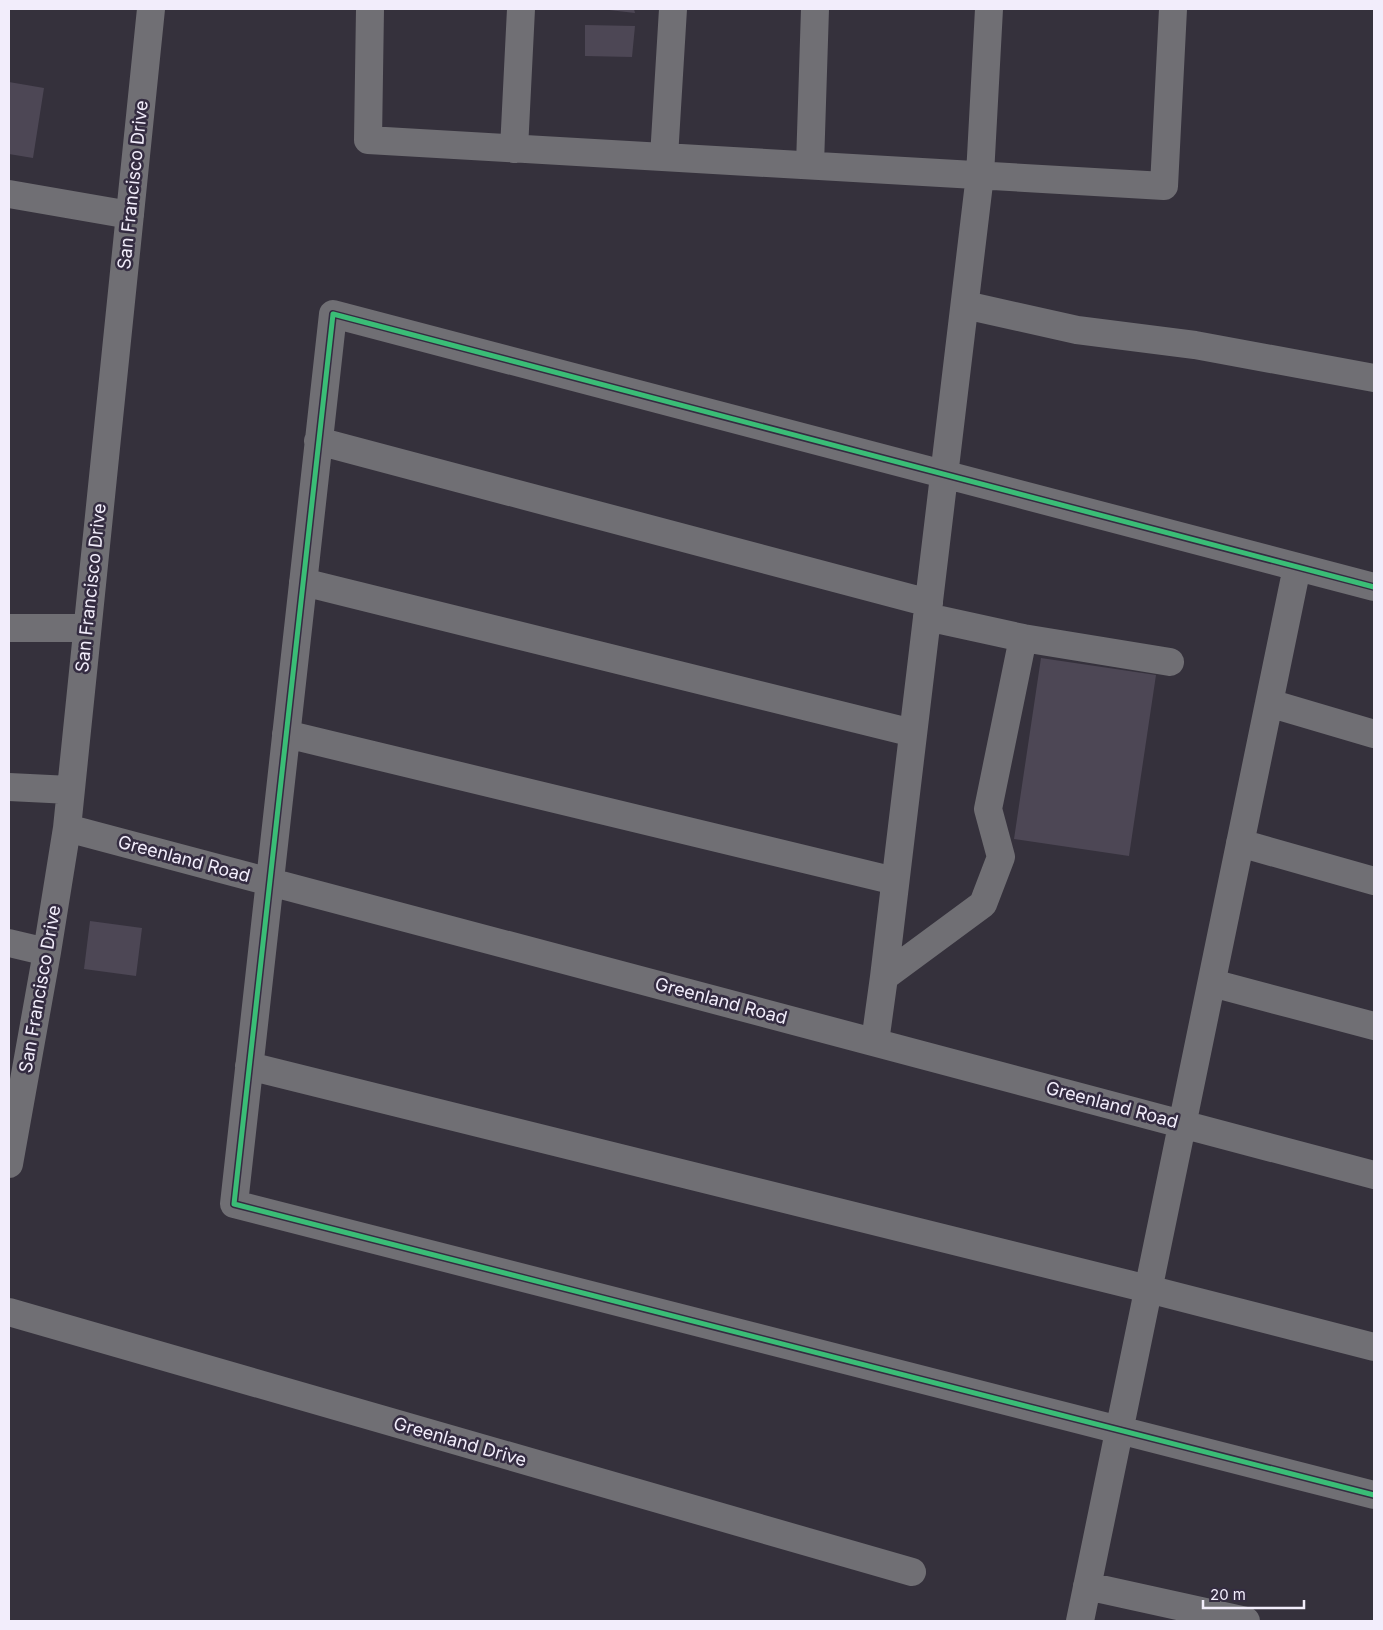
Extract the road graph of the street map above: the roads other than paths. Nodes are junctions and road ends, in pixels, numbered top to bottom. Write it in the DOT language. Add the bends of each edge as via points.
graph roads {
  1 [pos="151,9"];
  2 [pos="370,9"];
  3 [pos="521,9"];
  4 [pos="673,9"];
  5 [pos="815,9"];
  6 [pos="989,9"];
  7 [pos="1172,9"];
  8 [pos="514,149"];
  9 [pos="664,157"];
  10 [pos="810,165"];
  11 [pos="980,175"];
  12 [pos="9,194"];
  13 [pos="130,215"];
  14 [pos="965,305"];
  15 [pos="1374,378"];
  16 [pos="318,441"];
  17 [pos="944,474"];
  18 [pos="1297,567"];
  19 [pos="303,582"];
  20 [pos="1374,587"];
  21 [pos="928,610"];
  22 [pos="9,628"];
  23 [pos="86,628"];
  24 [pos="1023,638"];
  25 [pos="1170,662"];
  26 [pos="1269,703"];
  27 [pos="913,733"];
  28 [pos="286,734"];
  29 [pos="1374,734"];
  30 [pos="9,788"];
  31 [pos="70,790"];
  32 [pos="67,828"];
  33 [pos="1240,843"];
  34 [pos="270,881"];
  35 [pos="895,881"];
  36 [pos="1374,881"];
  37 [pos="9,943"];
  38 [pos="47,952"];
  39 [pos="884,977"];
  40 [pos="1212,983"];
  41 [pos="1374,1026"];
  42 [pos="875,1042"];
  43 [pos="249,1066"];
  44 [pos="1182,1124"];
  45 [pos="12,1125"];
  46 [pos="9,1164"];
  47 [pos="1374,1175"];
  48 [pos="1148,1288"];
  49 [pos="9,1312"];
  50 [pos="1374,1347"];
  51 [pos="1120,1430"];
  52 [pos="1374,1494"];
  53 [pos="912,1572"];
  54 [pos="1088,1586"];
  55 [pos="1080,1621"];
  56 [pos="1246,1621"];
  1 -- 13 [label="street, San Francisco Drive"];
  2 -- 8 [label="street" via="368,140"];
  3 -- 8 [label="street"];
  4 -- 9 [label="street"];
  5 -- 10 [label="street"];
  6 -- 11 [label="street"];
  7 -- 11 [label="street" via="1164,186"];
  8 -- 9 [label="street"];
  9 -- 10 [label="street"];
  10 -- 11 [label="street"];
  11 -- 14 [label="street"];
  12 -- 13 [label="street"];
  13 -- 23 [label="street, San Francisco Drive"];
  14 -- 15 [label="street" via="1077,330 1195,345"];
  14 -- 17 [label="street"];
  16 -- 17 [label="street" via="333,314"];
  16 -- 19 [label="street"];
  16 -- 21 [label="street"];
  17 -- 18 [label="street"];
  17 -- 21 [label="street"];
  18 -- 20 [label="street"];
  18 -- 26 [label="street"];
  19 -- 27 [label="street"];
  19 -- 28 [label="street"];
  21 -- 24 [label="street"];
  21 -- 27 [label="street"];
  22 -- 23 [label="street"];
  23 -- 31 [label="street, San Francisco Drive"];
  24 -- 25 [label="street"];
  24 -- 39 [label="street" via="988,809 1001,857 983,904"];
  26 -- 29 [label="street"];
  26 -- 33 [label="street"];
  27 -- 35 [label="street"];
  28 -- 34 [label="street"];
  28 -- 35 [label="street"];
  30 -- 31 [label="street"];
  31 -- 32 [label="street, San Francisco Drive"];
  32 -- 34 [label="street, Greenland Road"];
  32 -- 38 [label="street, San Francisco Drive"];
  33 -- 36 [label="street"];
  33 -- 40 [label="street"];
  34 -- 42 [label="street, Greenland Road"];
  34 -- 43 [label="street"];
  35 -- 39 [label="street"];
  37 -- 38 [label="street"];
  38 -- 45 [label="street, San Francisco Drive"];
  39 -- 42 [label="street"];
  40 -- 41 [label="street"];
  40 -- 44 [label="street"];
  42 -- 44 [label="street, Greenland Road"];
  43 -- 48 [label="street"];
  43 -- 51 [label="street" via="234,1204"];
  44 -- 47 [label="street, Greenland Road"];
  44 -- 48 [label="street"];
  45 -- 46 [label="street, San Francisco Drive"];
  48 -- 50 [label="street"];
  48 -- 51 [label="street"];
  49 -- 53 [label="street, Greenland Drive"];
  51 -- 52 [label="street"];
  51 -- 54 [label="street"];
  54 -- 55 [label="street"];
  54 -- 56 [label="street"];
}
